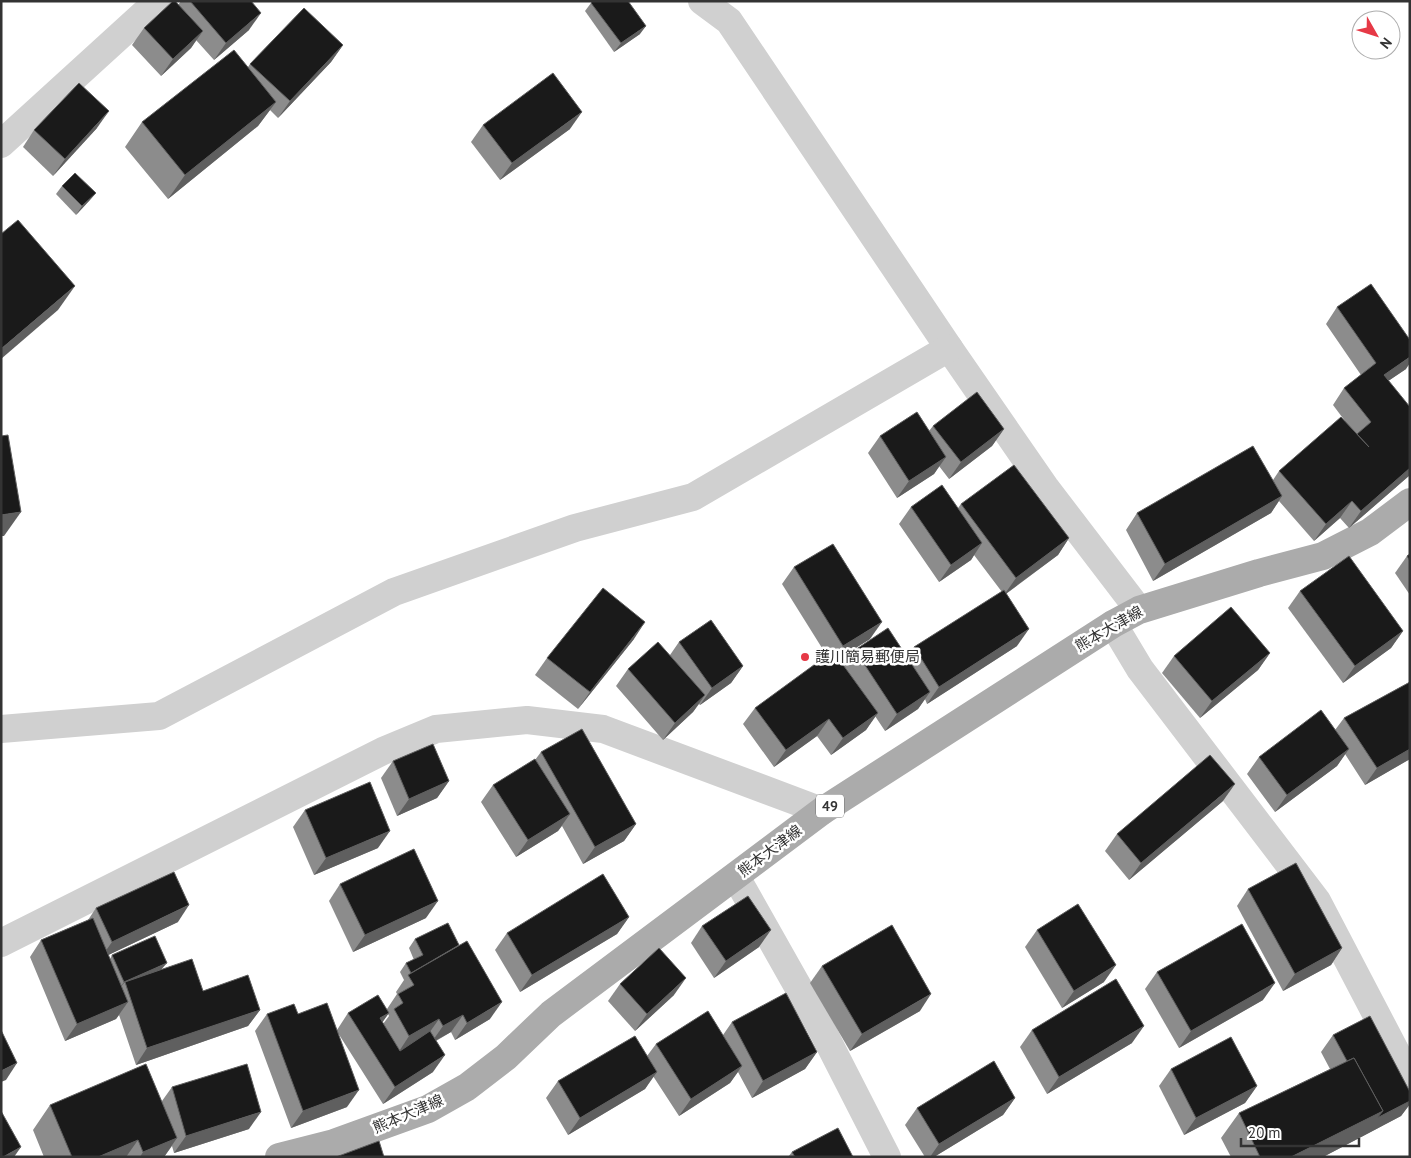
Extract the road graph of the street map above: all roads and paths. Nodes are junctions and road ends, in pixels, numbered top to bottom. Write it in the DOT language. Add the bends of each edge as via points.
graph roads {
  1 [pos="158,1"];
  2 [pos="702,1"];
  3 [pos="1,144"];
  4 [pos="949,348"];
  5 [pos="1410,502"];
  6 [pos="1140,610"];
  7 [pos="1113,624"];
  8 [pos="1,730"];
  9 [pos="822,811"];
  10 [pos="736,877"];
  11 [pos="1,943"];
  12 [pos="1403,1051"];
  13 [pos="1410,1086"];
  14 [pos="279,1157"];
  15 [pos="887,1157"];
  1 -- 3 [label="street"];
  2 -- 4 [label="street" via="729,22"];
  4 -- 6 [label="street" via="1045,486"];
  4 -- 8 [label="street" via="693,497 575,528 394,592 159,716"];
  5 -- 6 [label="main road, 熊本大津線 / 49" via="1370,532 1323,556"];
  6 -- 7 [label="main road, 熊本大津線 / 49"];
  7 -- 9 [label="main road, 熊本大津線 / 49"];
  7 -- 12 [label="street" via="1140,669 1317,901"];
  9 -- 10 [label="main road, 熊本大津線 / 49"];
  9 -- 11 [label="street" via="603,729 528,720 436,729 383,751"];
  10 -- 14 [label="main road, 熊本大津線 / 49" via="551,1014 506,1057 467,1087 418,1113 334,1143"];
  10 -- 15 [label="street" via="819,1024"];
  12 -- 13 [label="street"];
}
